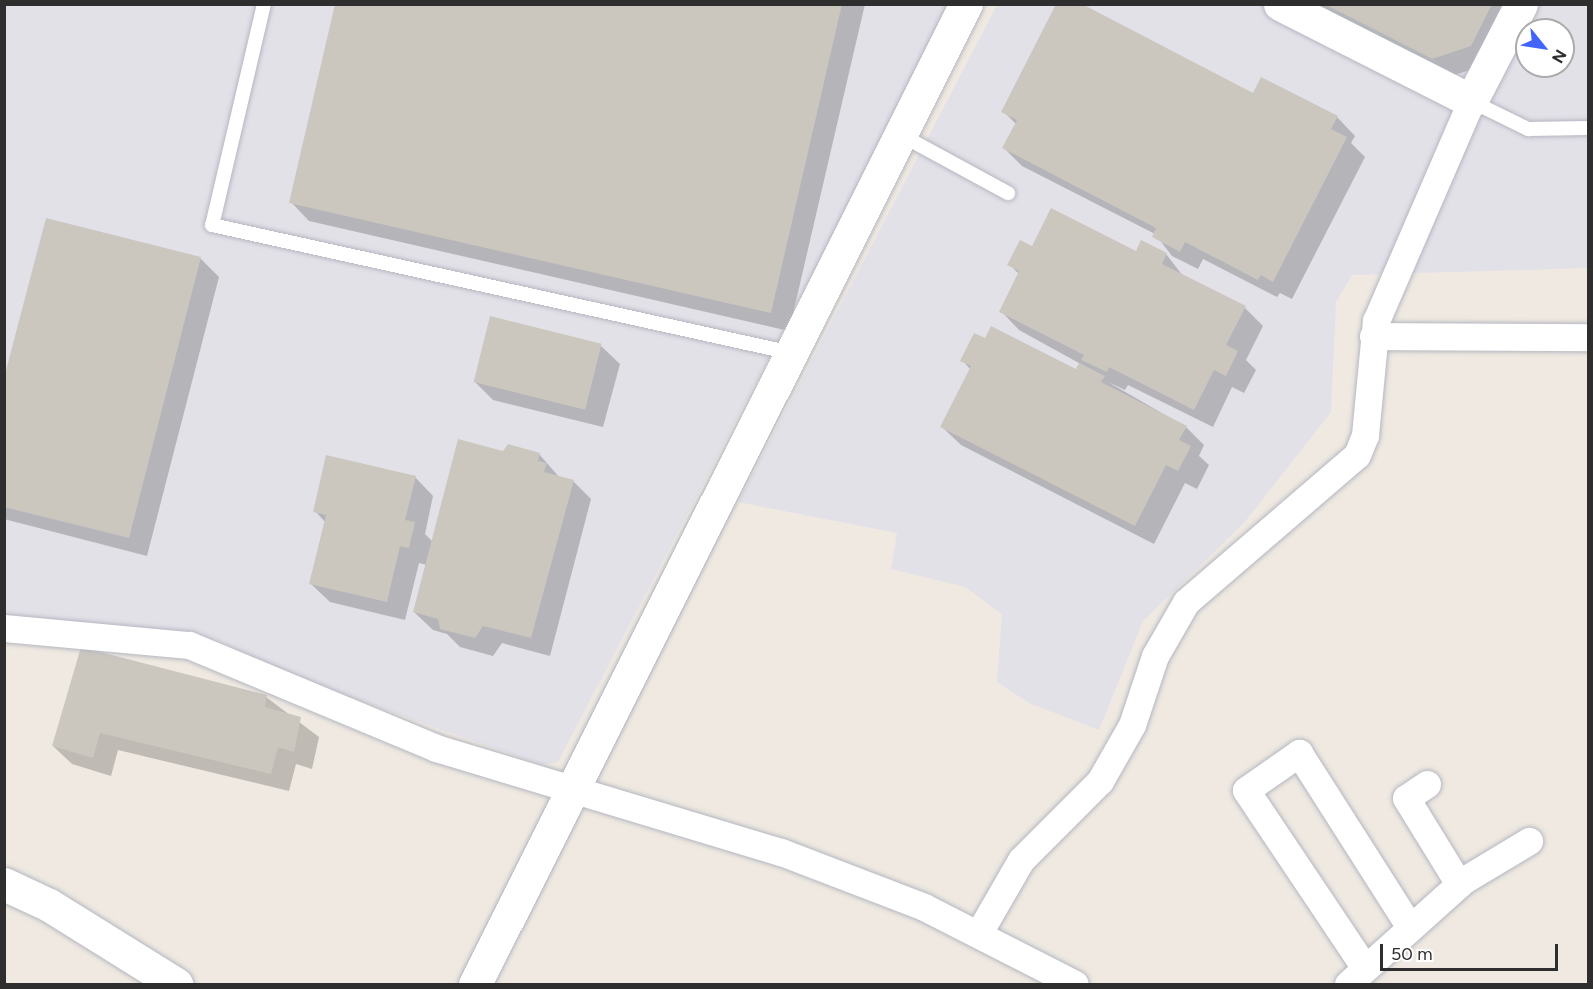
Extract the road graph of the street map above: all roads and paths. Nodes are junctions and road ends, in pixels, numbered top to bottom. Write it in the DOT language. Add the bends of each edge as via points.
graph roads {
  1 [pos="264,4"];
  2 [pos="966,4"];
  3 [pos="1280,4"];
  4 [pos="1521,4"];
  5 [pos="1471,101"];
  6 [pos="1588,128"];
  7 [pos="901,135"];
  8 [pos="1008,193"];
  9 [pos="1373,336"];
  10 [pos="1588,337"];
  11 [pos="792,353"];
  12 [pos="4,628"];
  13 [pos="1427,784"];
  14 [pos="573,792"];
  15 [pos="1529,841"];
  16 [pos="4,884"];
  17 [pos="1459,884"];
  18 [pos="1410,927"];
  19 [pos="980,931"];
  20 [pos="1356,976"];
  21 [pos="176,984"];
  22 [pos="475,984"];
  23 [pos="1076,984"];
  1 -- 11 [label="lane" via="212,225"];
  2 -- 7 [label="street"];
  3 -- 5 [label="street"];
  4 -- 5 [label="street"];
  5 -- 6 [label="lane" via="1528,129"];
  5 -- 9 [label="street" via="1412,226"];
  7 -- 8 [label="lane"];
  7 -- 11 [label="street"];
  9 -- 10 [label="street"];
  9 -- 19 [label="street" via="1365,435 1356,455 1186,602 1155,656 1132,725 1100,781 1021,860"];
  11 -- 14 [label="street"];
  12 -- 14 [label="street" via="189,645 436,748"];
  13 -- 17 [label="street" via="1406,798"];
  14 -- 19 [label="street" via="781,852"];
  14 -- 22 [label="street"];
  15 -- 17 [label="street"];
  16 -- 21 [label="street" via="50,905"];
  17 -- 18 [label="street"];
  18 -- 20 [label="street"];
  18 -- 20 [label="street" via="1299,753 1246,790"];
  19 -- 23 [label="street"];
}
